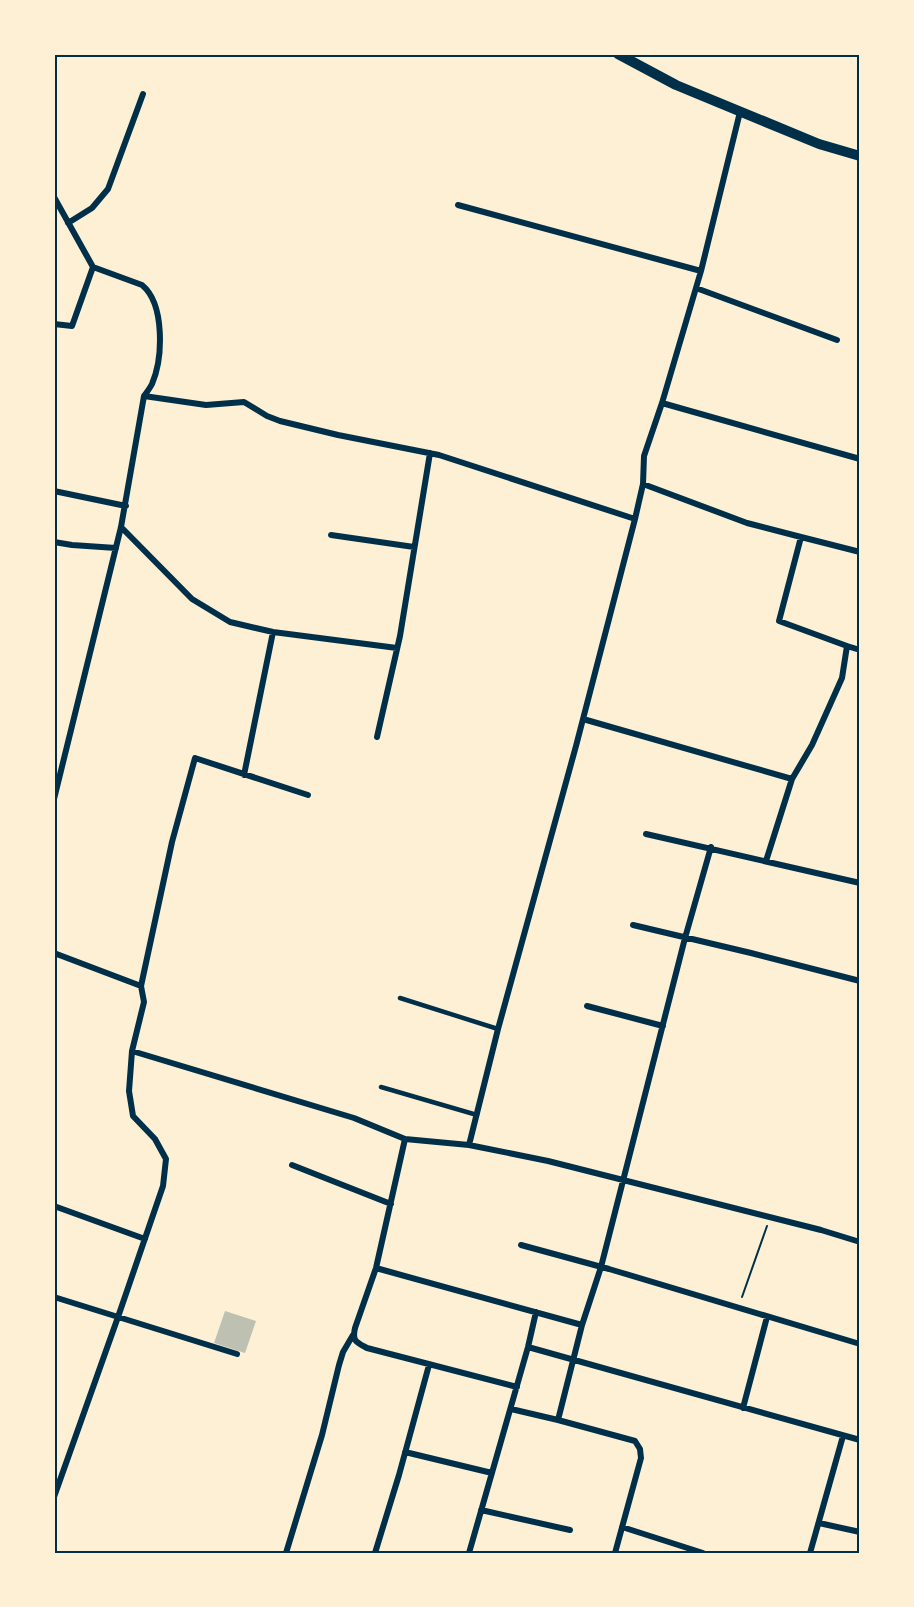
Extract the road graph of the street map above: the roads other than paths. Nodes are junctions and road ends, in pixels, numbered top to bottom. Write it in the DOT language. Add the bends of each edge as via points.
graph roads {
  1 [pos="618,54"];
  2 [pos="143,94"];
  3 [pos="740,112"];
  4 [pos="860,156"];
  5 [pos="54,197"];
  6 [pos="458,205"];
  7 [pos="68,223"];
  8 [pos="93,267"];
  9 [pos="700,271"];
  10 [pos="696,288"];
  11 [pos="54,324"];
  12 [pos="837,340"];
  13 [pos="144,396"];
  14 [pos="662,403"];
  15 [pos="430,453"];
  16 [pos="860,459"];
  17 [pos="644,484"];
  18 [pos="54,491"];
  19 [pos="126,506"];
  20 [pos="635,519"];
  21 [pos="121,527"];
  22 [pos="331,535"];
  23 [pos="801,537"];
  24 [pos="54,542"];
  25 [pos="414,547"];
  26 [pos="116,548"];
  27 [pos="860,552"];
  28 [pos="273,632"];
  29 [pos="847,646"];
  30 [pos="397,648"];
  31 [pos="860,650"];
  32 [pos="583,719"];
  33 [pos="377,737"];
  34 [pos="244,775"];
  35 [pos="792,779"];
  36 [pos="308,795"];
  37 [pos="54,799"];
  38 [pos="646,834"];
  39 [pos="711,848"];
  40 [pos="766,861"];
  41 [pos="860,883"];
  42 [pos="633,925"];
  43 [pos="685,938"];
  44 [pos="54,952"];
  45 [pos="860,981"];
  46 [pos="141,986"];
  47 [pos="400,998"];
  48 [pos="587,1006"];
  49 [pos="663,1026"];
  50 [pos="498,1029"];
  51 [pos="132,1052"];
  52 [pos="381,1087"];
  53 [pos="477,1115"];
  54 [pos="405,1139"];
  55 [pos="469,1145"];
  56 [pos="292,1165"];
  57 [pos="624,1180"];
  58 [pos="391,1204"];
  59 [pos="54,1206"];
  60 [pos="145,1239"];
  61 [pos="860,1242"];
  62 [pos="521,1245"];
  63 [pos="602,1267"];
  64 [pos="376,1268"];
  65 [pos="54,1297"];
  66 [pos="536,1312"];
  67 [pos="118,1317"];
  68 [pos="767,1317"];
  69 [pos="582,1325"];
  70 [pos="353,1335"];
  71 [pos="860,1344"];
  72 [pos="528,1347"];
  73 [pos="237,1354"];
  74 [pos="573,1360"];
  75 [pos="429,1365"];
  76 [pos="517,1387"];
  77 [pos="742,1408"];
  78 [pos="510,1409"];
  79 [pos="558,1419"];
  80 [pos="843,1436"];
  81 [pos="860,1440"];
  82 [pos="405,1452"];
  83 [pos="492,1473"];
  84 [pos="54,1495"];
  85 [pos="481,1510"];
  86 [pos="819,1523"];
  87 [pos="622,1527"];
  88 [pos="570,1530"];
  89 [pos="860,1532"];
  90 [pos="286,1553"];
  91 [pos="375,1553"];
  92 [pos="469,1553"];
  93 [pos="615,1553"];
  94 [pos="703,1553"];
  95 [pos="810,1553"];
  1 -- 3 [label="street" via="676,85"];
  2 -- 7 [label="street" via="108,189 92,208"];
  3 -- 4 [label="street"];
  3 -- 9 [label="street"];
  5 -- 7 [label="street"];
  6 -- 9 [label="street"];
  7 -- 8 [label="street"];
  8 -- 11 [label="street" via="72,326"];
  8 -- 13 [label="street" via="142,285 152,297 158,321 158,356 152,384"];
  9 -- 10 [label="street"];
  10 -- 12 [label="street"];
  10 -- 14 [label="street"];
  13 -- 15 [label="street" via="206,405 244,402 280,421"];
  13 -- 19 [label="street"];
  14 -- 16 [label="street"];
  14 -- 17 [label="street" via="644,456"];
  15 -- 20 [label="street"];
  15 -- 25 [label="street"];
  17 -- 20 [label="street"];
  17 -- 23 [label="street" via="747,523"];
  18 -- 19 [label="street"];
  19 -- 21 [label="street"];
  20 -- 32 [label="street"];
  21 -- 26 [label="street"];
  21 -- 28 [label="street" via="192,599 230,622"];
  22 -- 25 [label="street"];
  23 -- 27 [label="street"];
  23 -- 29 [label="street" via="779,621"];
  24 -- 26 [label="street"];
  25 -- 30 [label="street"];
  26 -- 37 [label="street"];
  28 -- 30 [label="street"];
  28 -- 34 [label="street"];
  29 -- 31 [label="street"];
  29 -- 35 [label="street" via="842,678"];
  30 -- 33 [label="street"];
  32 -- 35 [label="street"];
  32 -- 50 [label="street"];
  34 -- 36 [label="street"];
  34 -- 46 [label="street" via="195,758 172,842"];
  35 -- 40 [label="street"];
  38 -- 39 [label="street"];
  39 -- 40 [label="street"];
  39 -- 43 [label="street"];
  40 -- 41 [label="street"];
  42 -- 43 [label="street"];
  43 -- 45 [label="street"];
  43 -- 49 [label="street"];
  44 -- 46 [label="street"];
  46 -- 51 [label="street" via="144,1002"];
  47 -- 50 [label="lane"];
  48 -- 49 [label="street"];
  49 -- 57 [label="street"];
  50 -- 53 [label="street"];
  51 -- 54 [label="street" via="354,1118"];
  51 -- 60 [label="street" via="129,1091 133,1116 155,1138 166,1159 163,1186"];
  52 -- 53 [label="lane"];
  53 -- 55 [label="street"];
  54 -- 55 [label="street"];
  54 -- 58 [label="street"];
  55 -- 57 [label="street"];
  56 -- 58 [label="street"];
  57 -- 61 [label="street"];
  57 -- 63 [label="street"];
  58 -- 64 [label="street"];
  59 -- 60 [label="street"];
  60 -- 67 [label="street"];
  62 -- 63 [label="street"];
  63 -- 68 [label="street"];
  63 -- 69 [label="street"];
  64 -- 66 [label="street"];
  64 -- 70 [label="street"];
  65 -- 67 [label="street"];
  66 -- 69 [label="street"];
  66 -- 72 [label="street"];
  67 -- 73 [label="street"];
  67 -- 84 [label="street"];
  68 -- 71 [label="street"];
  68 -- 77 [label="street"];
  69 -- 74 [label="street"];
  70 -- 75 [label="street" via="356,1342 367,1348"];
  70 -- 90 [label="street" via="339,1365"];
  72 -- 74 [label="street"];
  72 -- 76 [label="street"];
  74 -- 77 [label="street"];
  74 -- 79 [label="street"];
  75 -- 76 [label="street"];
  75 -- 82 [label="street"];
  76 -- 78 [label="street"];
  77 -- 80 [label="street"];
  78 -- 79 [label="street"];
  78 -- 83 [label="street"];
  79 -- 87 [label="street" via="635,1441 640,1449"];
  80 -- 81 [label="street"];
  80 -- 86 [label="street"];
  82 -- 83 [label="street"];
  82 -- 91 [label="street"];
  83 -- 85 [label="street"];
  85 -- 88 [label="street"];
  85 -- 92 [label="street"];
  86 -- 89 [label="street"];
  86 -- 95 [label="street"];
  87 -- 93 [label="street"];
  87 -- 94 [label="street"];
}
